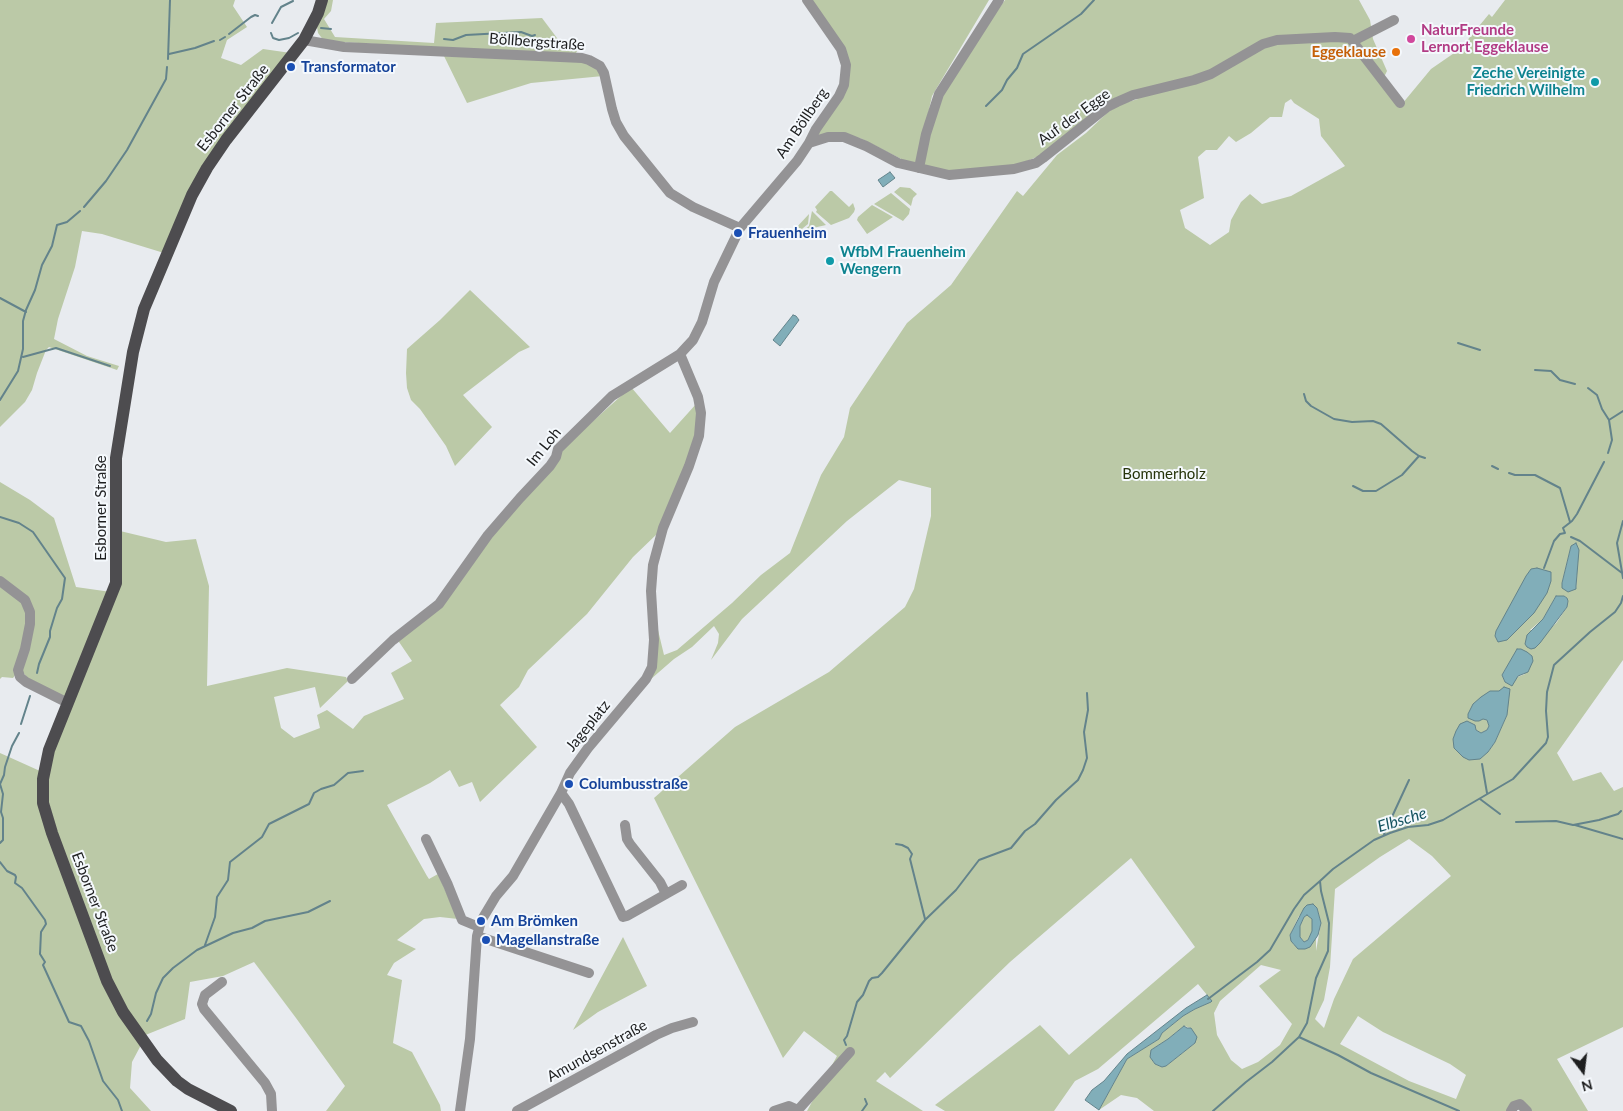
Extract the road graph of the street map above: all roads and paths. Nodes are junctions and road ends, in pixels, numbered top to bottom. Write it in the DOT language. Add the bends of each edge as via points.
graph roads {
  1 [pos="322,0"];
  2 [pos="807,0"];
  3 [pos="999,0"];
  4 [pos="1394,20"];
  5 [pos="304,40"];
  6 [pos="1353,41"];
  7 [pos="1400,103"];
  8 [pos="809,143"];
  9 [pos="919,168"];
  10 [pos="740,228"];
  11 [pos="680,354"];
  12 [pos="0,581"];
  13 [pos="352,679"];
  14 [pos="68,703"];
  15 [pos="561,793"];
  16 [pos="625,825"];
  17 [pos="426,839"];
  18 [pos="682,884"];
  19 [pos="666,894"];
  20 [pos="478,931"];
  21 [pos="589,973"];
  22 [pos="222,982"];
  23 [pos="693,1022"];
  24 [pos="850,1052"];
  25 [pos="798,1110"];
  26 [pos="231,1111"];
  27 [pos="272,1111"];
  28 [pos="460,1111"];
  29 [pos="517,1111"];
  30 [pos="774,1111"];
  31 [pos="1510,1111"];
  32 [pos="1527,1111"];
  1 -- 5 [label="main road, Esborner Straße"];
  2 -- 8 [label="street, Am Böllberg" via="838,43 846,65 839,96"];
  3 -- 9 [label="street" via="939,94"];
  4 -- 6 [label="street"];
  5 -- 10 [label="street, Böllbergstraße" via="344,47 589,60 600,66 604,73 616,122 624,136 670,193 692,207"];
  5 -- 14 [label="main road, Esborner Straße" via="207,168 192,195 144,309 133,352 116,458 116,583"];
  6 -- 7 [label="street"];
  6 -- 9 [label="street, Auf der Egge" via="1335,37 1277,40 1263,44 1211,74 1133,96 1107,107 1043,158 1028,166 949,175"];
  8 -- 9 [label="street, Auf der Egge" via="828,137 844,137"];
  8 -- 10 [label="street, Am Böllberg"];
  10 -- 11 [label="street, Im Loh" via="714,282 702,322 693,340"];
  11 -- 13 [label="street, Im Loh" via="612,396 558,449 550,466 488,535 439,604 393,640"];
  11 -- 15 [label="street, Jageplatz" via="698,398 700,426 689,466 663,528 654,565 652,667 646,679 570,772"];
  12 -- 14 [label="street" via="25,600 30,612 18,670 20,676"];
  14 -- 26 [label="main road, Esborner Straße" via="45,763 42,788 45,811 108,981 122,1012 157,1060 188,1089"];
  15 -- 19 [label="street" via="623,917"];
  15 -- 20 [label="street, Jageplatz" via="512,876 496,896"];
  16 -- 19 [label="street" via="627,840"];
  17 -- 20 [label="street" via="462,920"];
  18 -- 19 [label="street"];
  20 -- 21 [label="street"];
  20 -- 28 [label="street, Jageplatz" via="470,1039"];
  22 -- 27 [label="street" via="205,995 202,1004 265,1083 271,1094"];
  23 -- 29 [label="street, Amundsenstraße" via="656,1035"];
  24 -- 25 [label="street"];
  25 -- 30 [label="street" via="789,1106"];
  31 -- 32 [label="street" via="1520,1104"];
}
